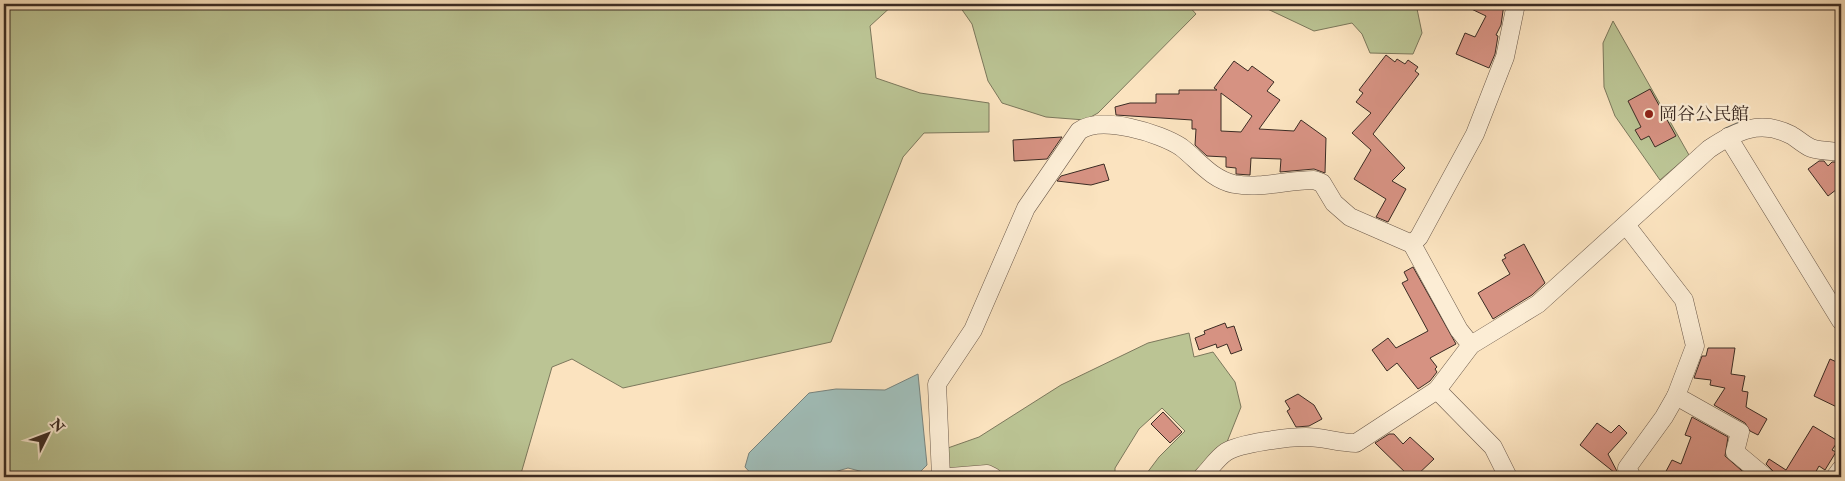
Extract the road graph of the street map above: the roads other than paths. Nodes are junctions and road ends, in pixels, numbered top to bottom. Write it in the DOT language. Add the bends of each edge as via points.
graph roads {
  1 [pos="1516,4"];
  2 [pos="1728,137"];
  3 [pos="1841,152"];
  4 [pos="1626,225"];
  5 [pos="1412,244"];
  6 [pos="1841,321"];
  7 [pos="1471,345"];
  8 [pos="1434,392"];
  9 [pos="1676,396"];
  10 [pos="1841,469"];
  11 [pos="941,477"];
  12 [pos="950,477"];
  13 [pos="993,477"];
  14 [pos="1202,477"];
  15 [pos="1508,477"];
  16 [pos="1632,477"];
  17 [pos="1765,477"];
  18 [pos="1835,477"];
  1 -- 5 [label="street" via="1505,57 1475,134 1420,237"];
  2 -- 3 [label="street" via="1762,126 1791,135 1809,147"];
  2 -- 4 [label="street" via="1710,149"];
  2 -- 6 [label="street"];
  4 -- 7 [label="street" via="1538,304"];
  4 -- 9 [label="street" via="1684,300 1695,346"];
  5 -- 7 [label="street"];
  5 -- 11 [label="street" via="1350,218 1334,203 1322,183 1314,180 1256,186 1233,184 1217,177 1167,140 1121,126 1085,126 1026,208 976,323 937,384"];
  7 -- 8 [label="street"];
  8 -- 14 [label="street" via="1356,443 1342,444 1308,437 1275,439 1226,453"];
  8 -- 15 [label="street" via="1492,447"];
  9 -- 16 [label="street" via="1628,468"];
  9 -- 17 [label="street" via="1740,432 1736,452"];
  10 -- 18 [label="street"];
  12 -- 13 [label="street" via="987,474"];
}
